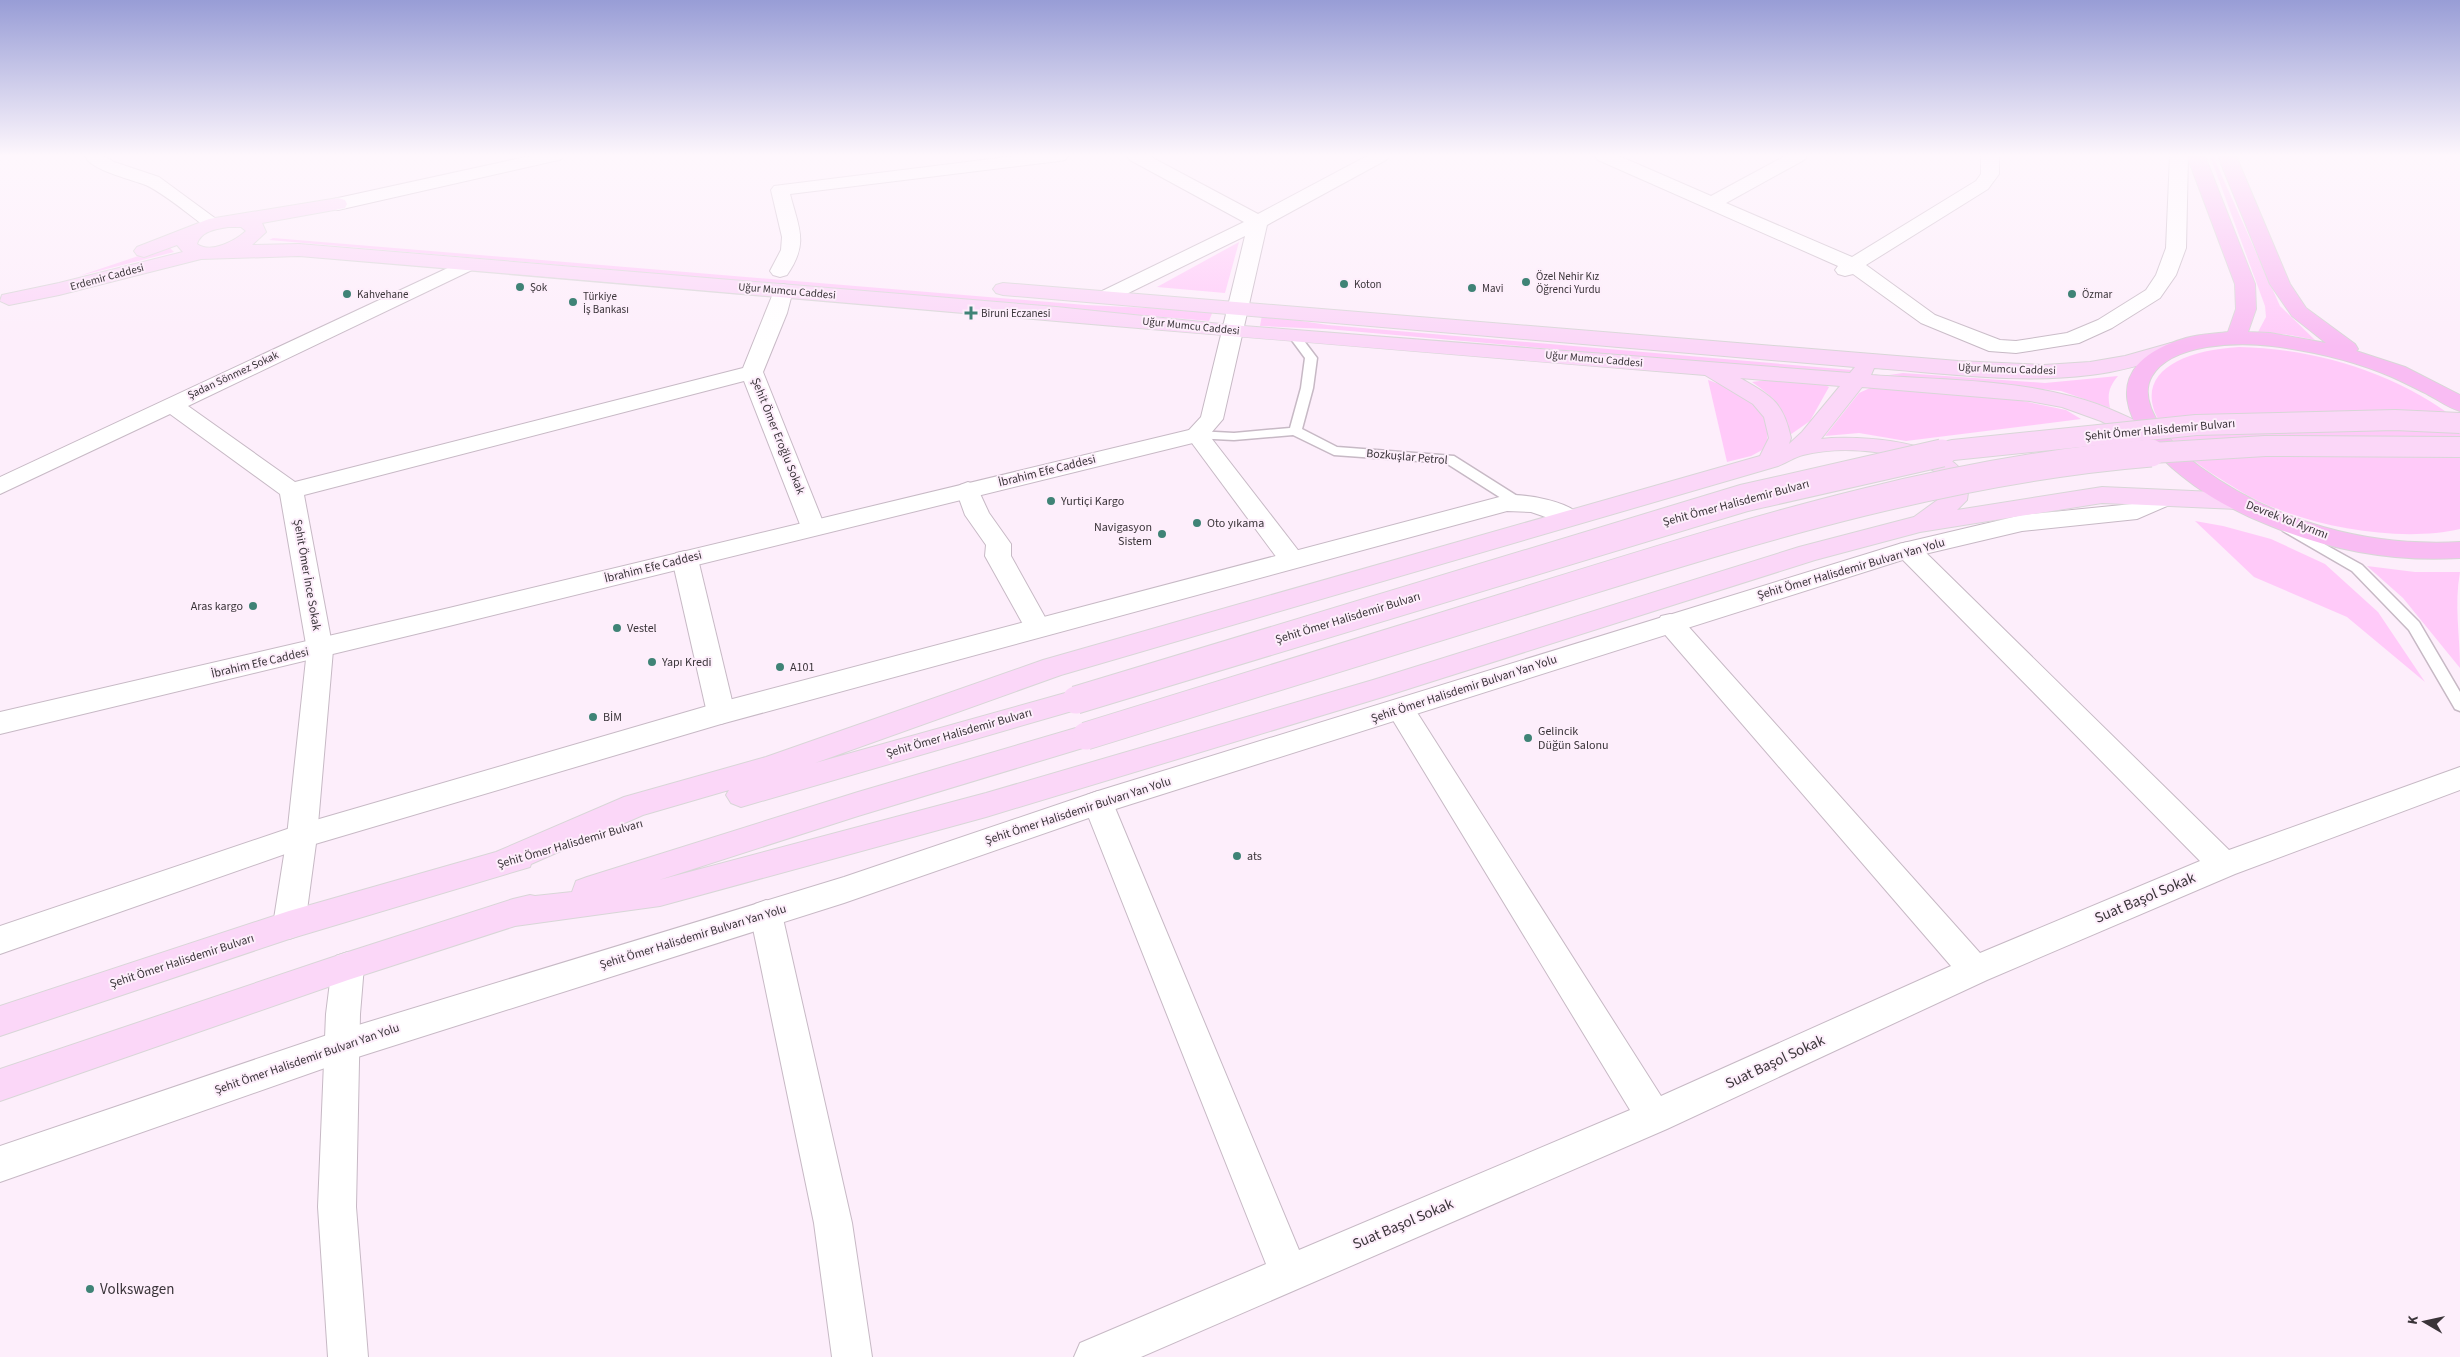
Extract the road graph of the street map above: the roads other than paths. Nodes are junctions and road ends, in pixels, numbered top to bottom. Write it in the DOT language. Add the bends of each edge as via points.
graph roads {
  1 [pos="207,219"];
  2 [pos="298,219"];
  3 [pos="787,219"];
  4 [pos="1253,219"];
  5 [pos="1263,219"];
  6 [pos="1744,219"];
  7 [pos="1926,219"];
  8 [pos="2178,219"];
  9 [pos="2220,219"];
  10 [pos="2253,219"];
  11 [pos="1258,222"];
  12 [pos="214,224"];
  13 [pos="252,227"];
  14 [pos="196,232"];
  15 [pos="210,252"];
  16 [pos="467,265"];
  17 [pos="1849,267"];
  18 [pos="781,280"];
  19 [pos="1106,298"];
  20 [pos="4,301"];
  21 [pos="1238,307"];
  22 [pos="1231,331"];
  23 [pos="1294,335"];
  24 [pos="2236,338"];
  25 [pos="2171,350"];
  26 [pos="2361,358"];
  27 [pos="1873,362"];
  28 [pos="1708,369"];
  29 [pos="752,372"];
  30 [pos="2404,374"];
  31 [pos="1854,381"];
  32 [pos="2460,384"];
  33 [pos="2460,404"];
  34 [pos="172,405"];
  35 [pos="2460,422"];
  36 [pos="1295,431"];
  37 [pos="1197,435"];
  38 [pos="2158,441"];
  39 [pos="2460,447"];
  40 [pos="1797,449"];
  41 [pos="1770,461"];
  42 [pos="0,486"];
  43 [pos="968,490"];
  44 [pos="292,491"];
  45 [pos="2165,498"];
  46 [pos="2237,501"];
  47 [pos="1517,502"];
  48 [pos="2263,514"];
  49 [pos="1569,517"];
  50 [pos="813,527"];
  51 [pos="1914,537"];
  52 [pos="2460,550"];
  53 [pos="685,560"];
  54 [pos="1292,560"];
  55 [pos="1670,623"];
  56 [pos="1038,628"];
  57 [pos="320,650"];
  58 [pos="2460,705"];
  59 [pos="1401,710"];
  60 [pos="721,713"];
  61 [pos="0,723"];
  62 [pos="2460,778"];
  63 [pos="1098,803"];
  64 [pos="302,836"];
  65 [pos="502,863"];
  66 [pos="2224,865"];
  67 [pos="513,913"];
  68 [pos="766,914"];
  69 [pos="289,925"];
  70 [pos="0,940"];
  71 [pos="348,966"];
  72 [pos="1975,970"];
  73 [pos="0,1022"];
  74 [pos="342,1046"];
  75 [pos="0,1085"];
  76 [pos="1654,1117"];
  77 [pos="0,1164"];
  78 [pos="1289,1272"];
  79 [pos="348,1357"];
  80 [pos="852,1357"];
  81 [pos="1094,1357"];
  1 -- 12 [label="street"];
  2 -- 13 [label="main road, Erdemir Caddesi"];
  3 -- 18 [label="street, Şehit Ömer Eroğlu Sokak" via="791,250"];
  4 -- 11 [label="street"];
  5 -- 11 [label="street"];
  6 -- 17 [label="street"];
  7 -- 17 [label="street"];
  8 -- 17 [label="street" via="2176,248 2166,275 2153,294 2105,324 2072,338 2016,347 1997,346 1928,318"];
  9 -- 24 [label="highway" via="2245,284 2246,309"];
  10 -- 26 [label="highway" via="2280,284 2299,312"];
  11 -- 19 [label="street"];
  11 -- 21 [label="street"];
  12 -- 13 [label="main road, Erdemir Caddesi"];
  12 -- 14 [label="main road, Erdemir Caddesi"];
  13 -- 15 [label="main road, Erdemir Caddesi" via="245,242"];
  13 -- 18 [label="main road, Uğur Mumcu Caddesi"];
  14 -- 15 [label="main road" via="187,246 196,252"];
  14 -- 20 [label="main road, Erdemir Caddesi" via="54,280"];
  15 -- 16 [label="main road, Uğur Mumcu Caddesi" via="299,250"];
  15 -- 20 [label="main road, Erdemir Caddesi"];
  16 -- 18 [label="main road, Uğur Mumcu Caddesi"];
  16 -- 34 [label="street, Şadan Sönmez Sokak"];
  18 -- 19 [label="main road, Uğur Mumcu Caddesi" via="977,287"];
  18 -- 22 [label="main road, Uğur Mumcu Caddesi"];
  18 -- 29 [label="street, Şehit Ömer Eroğlu Sokak" via="777,312"];
  19 -- 21 [label="main road, Uğur Mumcu Caddesi"];
  21 -- 22 [label="street"];
  21 -- 27 [label="main road, Uğur Mumcu Caddesi"];
  22 -- 23 [label="main road, Uğur Mumcu Caddesi"];
  22 -- 37 [label="street" via="1212,419"];
  23 -- 28 [label="main road, Uğur Mumcu Caddesi"];
  23 -- 36 [label="lane" via="1311,358 1307,388"];
  24 -- 25 [label="highway, Devrek Yol Ayrımı" via="2200,341"];
  24 -- 26 [label="highway, Devrek Yol Ayrımı" via="2278,340"];
  25 -- 27 [label="main road, Uğur Mumcu Caddesi" via="2090,369 2044,372"];
  25 -- 38 [label="highway, Devrek Yol Ayrımı" via="2148,365 2137,387 2140,412"];
  26 -- 30 [label="highway, Devrek Yol Ayrımı"];
  27 -- 31 [label="main road"];
  28 -- 31 [label="main road, Uğur Mumcu Caddesi"];
  28 -- 41 [label="main road" via="1761,399 1775,416 1780,438"];
  29 -- 44 [label="street"];
  29 -- 50 [label="street, Şehit Ömer Eroğlu Sokak"];
  30 -- 32 [label="highway"];
  30 -- 33 [label="highway, Devrek Yol Ayrımı"];
  31 -- 38 [label="main road, Uğur Mumcu Caddesi" via="2030,394 2109,416"];
  31 -- 40 [label="main road"];
  34 -- 42 [label="street, Şadan Sönmez Sokak"];
  34 -- 44 [label="street"];
  35 -- 65 [label="main road, Şehit Ömer Halisdemir Bulvarı, bridge" via="2395,420 2196,425 1953,450 1744,498 1076,700"];
  36 -- 37 [label="lane" via="1250,437"];
  36 -- 47 [label="lane, Bozkuşlar Petrol" via="1334,451 1449,459"];
  37 -- 43 [label="street, İbrahim Efe Caddesi"];
  37 -- 54 [label="street"];
  38 -- 46 [label="highway, Devrek Yol Ayrımı" via="2191,472"];
  39 -- 67 [label="main road, Şehit Ömer Halisdemir Bulvarı, bridge" via="2222,448 2070,461 1891,494 1746,532"];
  40 -- 41 [label="main road"];
  40 -- 51 [label="main road, Şehit Ömer Halisdemir Bulvarı" via="1856,442 1882,445 1911,452 1944,466 1954,476 1955,500"];
  41 -- 49 [label="main road"];
  43 -- 50 [label="street, İbrahim Efe Caddesi"];
  43 -- 56 [label="street" via="977,515 999,544 998,556"];
  44 -- 57 [label="street, Şehit Ömer İnce Sokak"];
  45 -- 46 [label="main road"];
  45 -- 51 [label="street, Şehit Ömer Halisdemir Bulvarı Yan Yolu" via="2137,511"];
  46 -- 48 [label="highway, Devrek Yol Ayrımı"];
  47 -- 49 [label="street, Bozkuşlar Petrol" via="1540,505"];
  47 -- 54 [label="street"];
  48 -- 52 [label="highway, Devrek Yol Ayrımı" via="2315,534 2369,546 2422,552"];
  48 -- 58 [label="lane" via="2357,568 2414,626"];
  49 -- 65 [label="main road" via="1053,666 770,767 635,805"];
  50 -- 53 [label="street, İbrahim Efe Caddesi"];
  51 -- 55 [label="street, Şehit Ömer Halisdemir Bulvarı Yan Yolu"];
  51 -- 66 [label="street"];
  51 -- 67 [label="main road, Şehit Ömer Halisdemir Bulvarı" via="1808,553 1376,689 986,806 660,893"];
  53 -- 57 [label="street, İbrahim Efe Caddesi"];
  53 -- 60 [label="street"];
  54 -- 56 [label="street"];
  55 -- 59 [label="street, Şehit Ömer Halisdemir Bulvarı Yan Yolu"];
  55 -- 72 [label="street"];
  56 -- 60 [label="street"];
  57 -- 61 [label="street, İbrahim Efe Caddesi"];
  57 -- 64 [label="street, Şehit Ömer İnce Sokak"];
  59 -- 63 [label="street, Şehit Ömer Halisdemir Bulvarı Yan Yolu"];
  59 -- 76 [label="street"];
  60 -- 64 [label="street"];
  62 -- 66 [label="street, Suat Başol Sokak"];
  63 -- 68 [label="street, Şehit Ömer Halisdemir Bulvarı Yan Yolu"];
  63 -- 78 [label="street"];
  64 -- 69 [label="street, Şehit Ömer İnce Sokak"];
  64 -- 70 [label="street"];
  65 -- 69 [label="main road, Şehit Ömer Halisdemir Bulvarı"];
  66 -- 72 [label="street, Suat Başol Sokak"];
  67 -- 71 [label="main road, Şehit Ömer Halisdemir Bulvarı"];
  68 -- 74 [label="street, Şehit Ömer Halisdemir Bulvarı Yan Yolu"];
  68 -- 80 [label="street" via="833,1223"];
  69 -- 73 [label="main road, Şehit Ömer Halisdemir Bulvarı"];
  71 -- 74 [label="street"];
  71 -- 75 [label="main road, Şehit Ömer Halisdemir Bulvarı"];
  72 -- 76 [label="street, Suat Başol Sokak"];
  74 -- 77 [label="street, Şehit Ömer Halisdemir Bulvarı Yan Yolu"];
  74 -- 79 [label="street" via="338,1207"];
  76 -- 78 [label="street, Suat Başol Sokak"];
  78 -- 81 [label="street, Suat Başol Sokak"];
}
